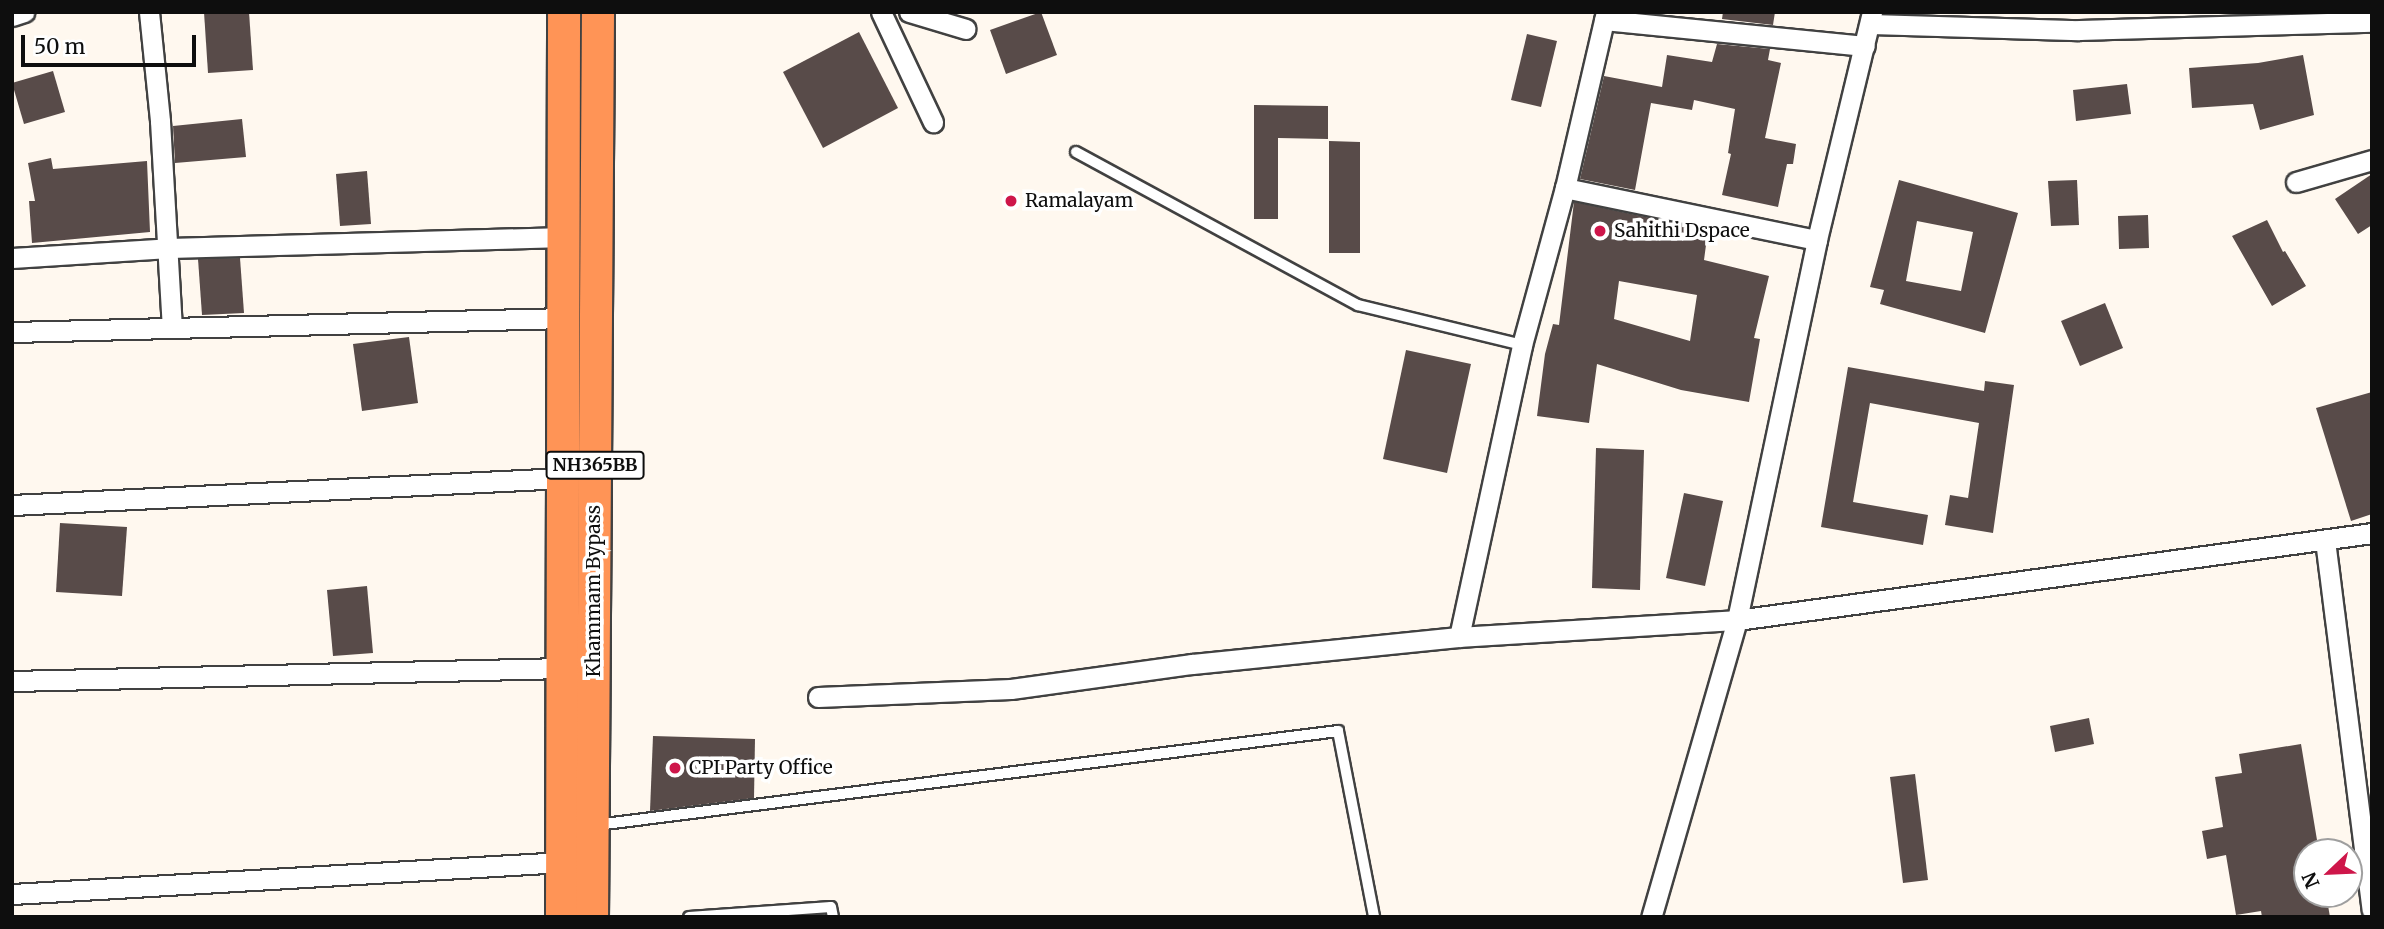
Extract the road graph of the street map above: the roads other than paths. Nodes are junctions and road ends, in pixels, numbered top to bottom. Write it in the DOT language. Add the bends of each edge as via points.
graph roads {
  1 [pos="24,12"];
  2 [pos="149,12"];
  3 [pos="564,12"];
  4 [pos="598,12"];
  5 [pos="881,12"];
  6 [pos="909,12"];
  7 [pos="12,16"];
  8 [pos="1605,16"];
  9 [pos="1871,18"];
  10 [pos="2372,22"];
  11 [pos="966,29"];
  12 [pos="1865,46"];
  13 [pos="933,122"];
  14 [pos="1076,152"];
  15 [pos="2372,160"];
  16 [pos="2296,182"];
  17 [pos="1565,188"];
  18 [pos="566,237"];
  19 [pos="1817,240"];
  20 [pos="169,248"];
  21 [pos="12,258"];
  22 [pos="566,318"];
  23 [pos="172,327"];
  24 [pos="12,332"];
  25 [pos="1522,345"];
  26 [pos="565,478"];
  27 [pos="12,505"];
  28 [pos="2372,533"];
  29 [pos="2325,540"];
  30 [pos="1737,620"];
  31 [pos="1459,637"];
  32 [pos="573,680"];
  33 [pos="12,681"];
  34 [pos="818,698"];
  35 [pos="593,826"];
  36 [pos="563,862"];
  37 [pos="12,894"];
  38 [pos="2372,910"];
  39 [pos="562,917"];
  40 [pos="592,917"];
  41 [pos="689,917"];
  42 [pos="833,917"];
  43 [pos="1374,917"];
  44 [pos="1651,917"];
  1 -- 7 [label="street"];
  2 -- 20 [label="street"];
  3 -- 18 [label="highway, Khammam Bypass / NH365BB"];
  4 -- 32 [label="highway, Khammam Bypass / NH365BB"];
  5 -- 13 [label="street"];
  6 -- 11 [label="street"];
  8 -- 12 [label="street"];
  8 -- 17 [label="street"];
  9 -- 10 [label="street" via="2080,30"];
  9 -- 12 [label="street"];
  12 -- 19 [label="street"];
  14 -- 25 [label="lane" via="1358,305"];
  15 -- 16 [label="street"];
  17 -- 19 [label="street"];
  17 -- 25 [label="street"];
  18 -- 20 [label="street"];
  18 -- 22 [label="highway, Khammam Bypass / NH365BB"];
  19 -- 30 [label="street"];
  20 -- 21 [label="street"];
  20 -- 23 [label="street"];
  22 -- 23 [label="street"];
  22 -- 26 [label="highway, Khammam Bypass / NH365BB"];
  23 -- 24 [label="street"];
  25 -- 31 [label="street"];
  26 -- 27 [label="street"];
  26 -- 32 [label="highway, Khammam Bypass / NH365BB"];
  28 -- 29 [label="street"];
  29 -- 30 [label="street"];
  29 -- 38 [label="street"];
  30 -- 31 [label="street"];
  30 -- 44 [label="street"];
  31 -- 34 [label="street" via="1192,664 1010,689"];
  32 -- 33 [label="street"];
  32 -- 35 [label="highway, Khammam Bypass / NH365BB"];
  32 -- 36 [label="highway, Khammam Bypass / NH365BB"];
  35 -- 40 [label="highway, Khammam Bypass / NH365BB"];
  35 -- 43 [label="lane" via="1338,731"];
  36 -- 37 [label="street"];
  36 -- 39 [label="highway, Khammam Bypass / NH365BB"];
  41 -- 42 [label="lane" via="831,906"];
}
